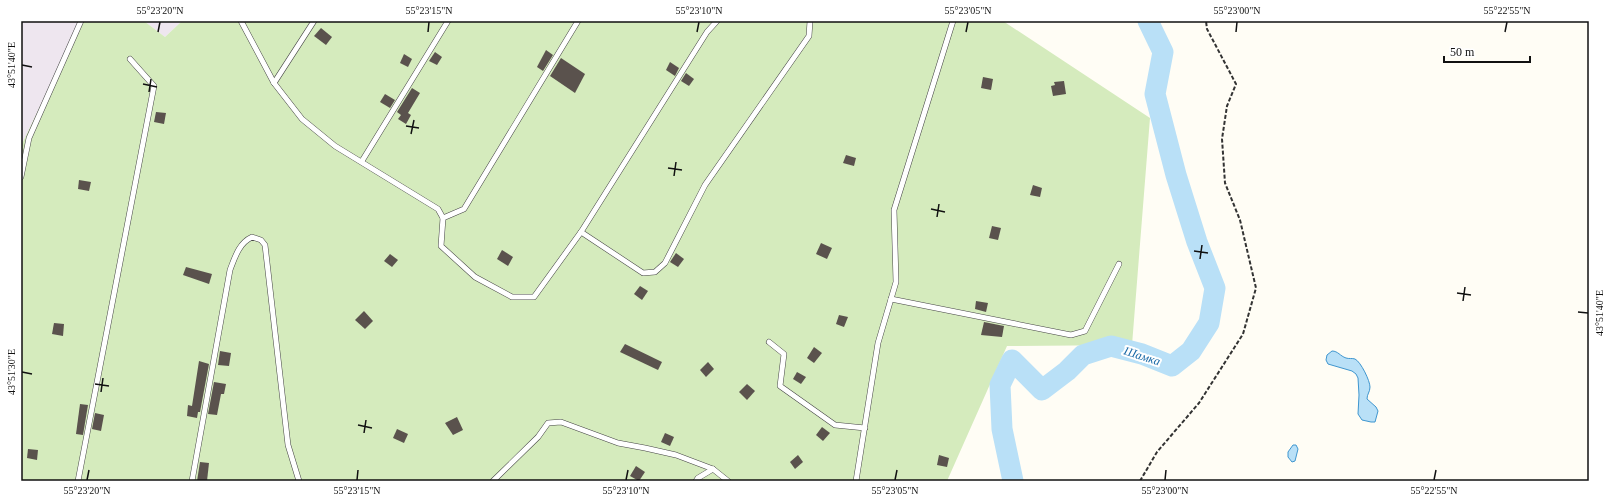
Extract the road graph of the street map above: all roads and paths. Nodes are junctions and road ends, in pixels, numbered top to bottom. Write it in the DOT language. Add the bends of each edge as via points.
graph roads {
  1 [pos="81,21"];
  2 [pos="241,21"];
  3 [pos="314,21"];
  4 [pos="448,21"];
  5 [pos="578,21"];
  6 [pos="716,21"];
  7 [pos="810,21"];
  8 [pos="953,21"];
  9 [pos="1206,21"];
  10 [pos="130,59"];
  11 [pos="274,83"];
  12 [pos="362,161"];
  13 [pos="21,177"];
  14 [pos="443,218"];
  15 [pos="581,232"];
  16 [pos="1119,264"];
  17 [pos="891,299"];
  18 [pos="769,342"];
  19 [pos="865,428"];
  20 [pos="713,469"];
  21 [pos="78,481"];
  22 [pos="192,481"];
  23 [pos="299,481"];
  24 [pos="493,481"];
  25 [pos="696,481"];
  26 [pos="728,481"];
  27 [pos="856,481"];
  28 [pos="1140,481"];
  1 -- 13 [label="lane" via="28,138"];
  2 -- 11 [label="lane"];
  3 -- 11 [label="lane"];
  4 -- 12 [label="lane"];
  5 -- 14 [label="lane" via="464,209"];
  6 -- 15 [label="lane" via="706,32"];
  7 -- 15 [label="lane" via="809,36 705,185 665,263 654,272 643,273"];
  8 -- 17 [label="lane" via="894,210 896,282"];
  9 -- 28 [label="path" via="1236,84 1227,106 1222,138 1224,183 1240,220 1256,288 1243,334 1199,403 1158,452"];
  10 -- 21 [label="lane" via="154,86"];
  11 -- 12 [label="lane" via="302,119 335,146"];
  12 -- 14 [label="lane" via="438,209"];
  14 -- 15 [label="lane" via="441,246 475,277 512,297 534,297"];
  16 -- 17 [label="lane" via="1085,331 1071,335"];
  17 -- 19 [label="lane" via="878,343"];
  18 -- 19 [label="lane" via="784,354 780,386 835,425"];
  19 -- 27 [label="lane"];
  20 -- 24 [label="lane" via="676,455 618,443 561,422 548,423 538,437"];
  20 -- 25 [label="lane"];
  20 -- 26 [label="lane"];
  22 -- 23 [label="lane" via="230,270 244,241 252,237 261,240 265,245 288,445"];
}
